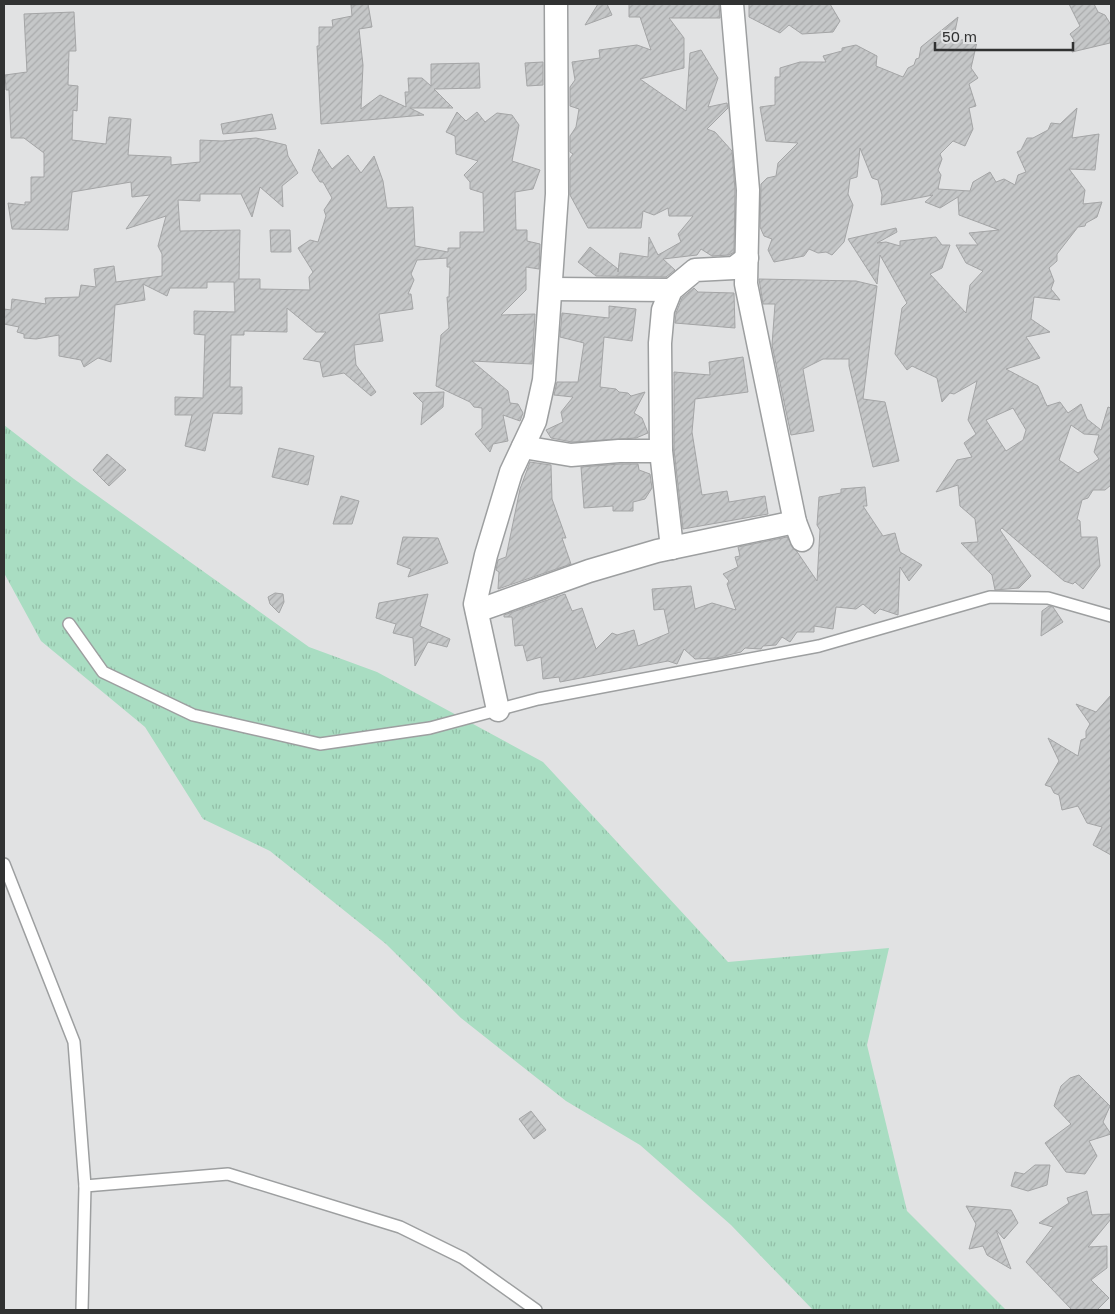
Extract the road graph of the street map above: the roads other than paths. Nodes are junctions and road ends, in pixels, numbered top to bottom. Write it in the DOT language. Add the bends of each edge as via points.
graph roads {
  1 [pos="556,4"];
  2 [pos="732,4"];
  3 [pos="747,258"];
  4 [pos="551,289"];
  5 [pos="671,290"];
  6 [pos="522,447"];
  7 [pos="661,451"];
  8 [pos="672,548"];
  9 [pos="477,612"];
  10 [pos="1111,616"];
  11 [pos="69,624"];
  12 [pos="498,710"];
  13 [pos="4,864"];
  14 [pos="85,1186"];
  15 [pos="82,1310"];
  16 [pos="536,1310"];
  1 -- 4 [label="street" via="557,194"];
  2 -- 3 [label="street" via="748,190"];
  3 -- 5 [label="street" via="734,268 695,270"];
  3 -- 8 [label="street" via="746,284 798,531"];
  4 -- 5 [label="street"];
  4 -- 6 [label="street" via="544,380 535,421"];
  5 -- 7 [label="street" via="663,310 660,344"];
  6 -- 7 [label="street" via="571,455"];
  6 -- 9 [label="street" via="510,472 486,555"];
  7 -- 8 [label="street"];
  8 -- 9 [label="street" via="589,571"];
  9 -- 12 [label="street"];
  10 -- 12 [label="lane" via="1048,598 990,597 819,646 538,699"];
  11 -- 12 [label="lane" via="103,672 194,715 320,744 430,728"];
  13 -- 14 [label="lane" via="74,1042"];
  14 -- 15 [label="lane"];
  14 -- 16 [label="lane" via="228,1174 400,1228 463,1258"];
}
